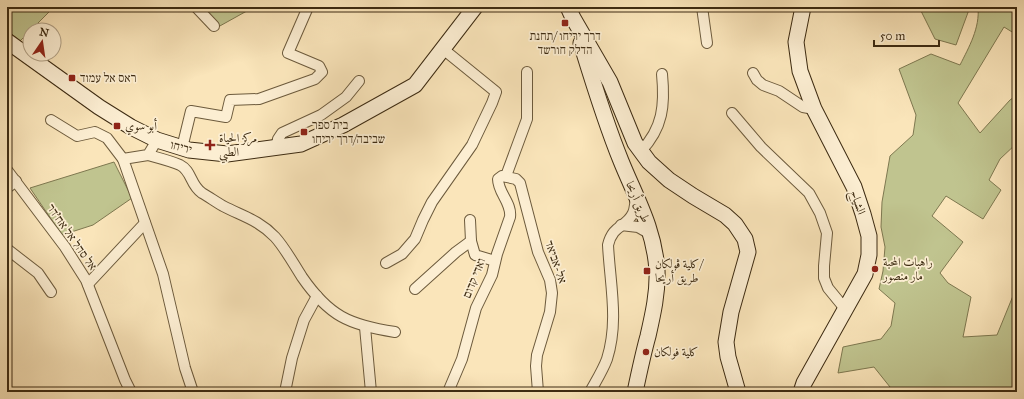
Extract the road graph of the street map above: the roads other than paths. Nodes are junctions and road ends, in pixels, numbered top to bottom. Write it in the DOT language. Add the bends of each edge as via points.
graph roads {
  1 [pos="196,7"];
  2 [pos="308,7"];
  3 [pos="475,7"];
  4 [pos="702,7"];
  5 [pos="803,7"];
  6 [pos="571,13"];
  7 [pos="214,26"];
  8 [pos="7,41"];
  9 [pos="707,43"];
  10 [pos="443,49"];
  11 [pos="527,72"];
  12 [pos="753,73"];
  13 [pos="662,74"];
  14 [pos="359,81"];
  15 [pos="814,109"];
  16 [pos="732,113"];
  17 [pos="51,120"];
  18 [pos="157,140"];
  19 [pos="182,148"];
  20 [pos="276,148"];
  21 [pos="641,151"];
  22 [pos="148,155"];
  23 [pos="123,159"];
  24 [pos="7,170"];
  25 [pos="504,176"];
  26 [pos="16,181"];
  27 [pos="7,188"];
  28 [pos="636,196"];
  29 [pos="470,220"];
  30 [pos="145,223"];
  31 [pos="621,226"];
  32 [pos="652,235"];
  33 [pos="471,241"];
  34 [pos="7,249"];
  35 [pos="496,261"];
  36 [pos="386,263"];
  37 [pos="88,284"];
  38 [pos="415,289"];
  39 [pos="51,292"];
  40 [pos="317,296"];
  41 [pos="846,310"];
  42 [pos="366,327"];
  43 [pos="395,332"];
  44 [pos="131,392"];
  45 [pos="193,392"];
  46 [pos="285,392"];
  47 [pos="371,392"];
  48 [pos="448,392"];
  49 [pos="538,392"];
  50 [pos="590,392"];
  51 [pos="635,392"];
  52 [pos="738,392"];
  53 [pos="801,392"];
  1 -- 7 [label="street"];
  2 -- 19 [label="street" via="288,53 319,66 322,72 315,79 259,99 230,100 226,117 191,111"];
  3 -- 10 [label="street, יריחו"];
  4 -- 9 [label="street"];
  5 -- 15 [label="street, الشياح" via="796,42 800,70"];
  6 -- 21 [label="street" via="610,82 635,143"];
  6 -- 28 [label="street, طريق أريحا" via="594,88 620,161"];
  8 -- 18 [label="street, יריחו" via="99,107"];
  10 -- 20 [label="street, יריחו" via="415,85 343,125 301,144"];
  10 -- 36 [label="street" via="496,92 472,145 432,202 422,220 416,239 402,254"];
  11 -- 25 [label="street" via="527,119"];
  12 -- 15 [label="street" via="763,85 779,91 803,107"];
  13 -- 21 [label="street" via="662,114 651,141"];
  14 -- 20 [label="street" via="346,97 321,115 282,133"];
  15 -- 41 [label="street, الشياح" via="854,187 869,236 866,274"];
  16 -- 41 [label="street" via="761,147 809,193 827,233 824,278 828,288"];
  17 -- 23 [label="street" via="78,136 95,132 107,138"];
  18 -- 19 [label="street, יריחו"];
  18 -- 22 [label="street"];
  19 -- 20 [label="street, יריחו" via="228,154"];
  21 -- 52 [label="street" via="669,180 725,215 745,239 748,252 731,312 726,342"];
  22 -- 23 [label="street"];
  22 -- 40 [label="street" via="181,166 189,172 192,182 200,192 261,224 274,236"];
  23 -- 30 [label="street"];
  24 -- 26 [label="street, אל סהל אל אח'דר"];
  25 -- 35 [label="street, ואדי קדום" via="498,179 498,184 508,204 510,217"];
  25 -- 49 [label="street, אל-אביאד" via="516,179 520,183 538,252 550,280 550,312 537,355"];
  26 -- 27 [label="street"];
  26 -- 37 [label="street, אל סהל אל אח'דר" via="65,247"];
  28 -- 31 [label="street" via="633,213"];
  28 -- 32 [label="street, طريق أريحا"];
  29 -- 33 [label="street"];
  30 -- 37 [label="street"];
  30 -- 45 [label="street" via="163,274"];
  31 -- 32 [label="street" via="638,227"];
  31 -- 50 [label="street" via="610,236 608,245 614,318 612,338 606,359"];
  32 -- 51 [label="street, طريق أريحا" via="657,270 655,305"];
  33 -- 35 [label="street" via="475,255"];
  33 -- 38 [label="street"];
  34 -- 39 [label="street" via="38,273"];
  35 -- 48 [label="street, ואדי קדום" via="476,308 462,359"];
  37 -- 44 [label="street, אל סהל אל אח'דר"];
  40 -- 42 [label="street" via="333,312 352,323"];
  40 -- 46 [label="street" via="304,320"];
  41 -- 53 [label="street, الشياح"];
  42 -- 43 [label="street"];
  42 -- 47 [label="street"];
}
